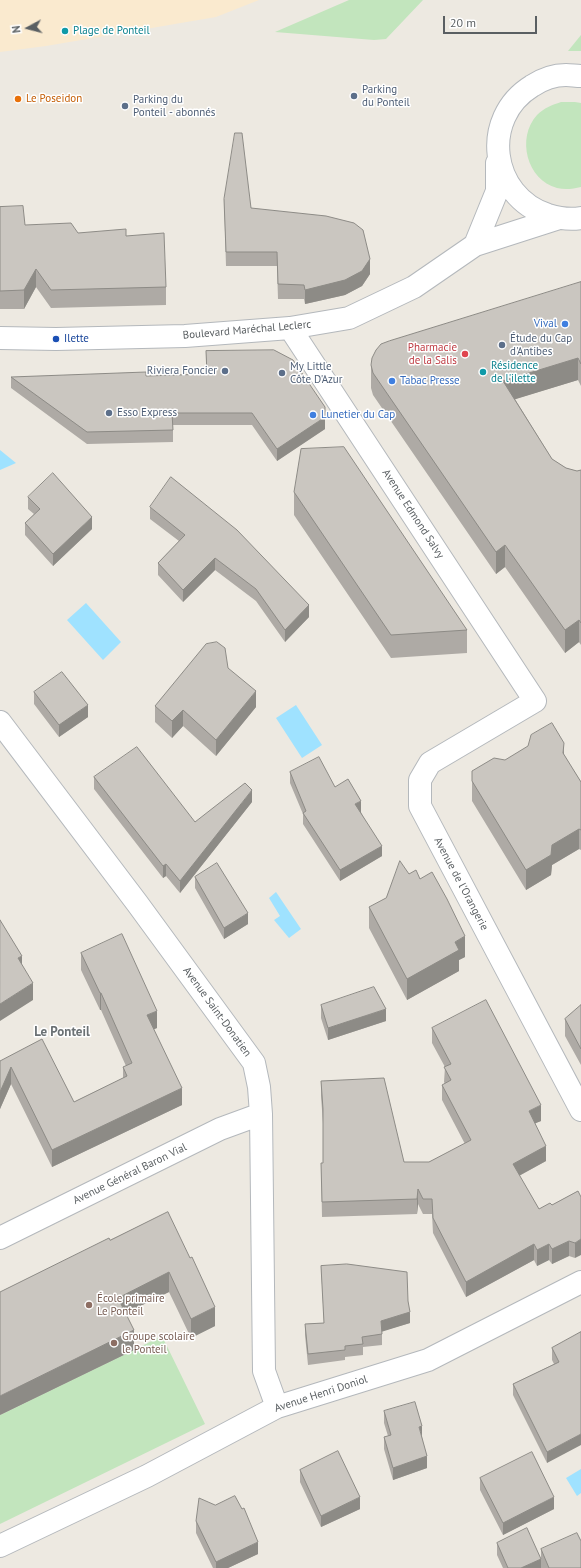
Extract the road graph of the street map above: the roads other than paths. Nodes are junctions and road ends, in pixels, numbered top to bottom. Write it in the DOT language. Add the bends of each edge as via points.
graph roads {
  1 [pos="581,76"];
  2 [pos="498,154"];
  3 [pos="559,218"];
  4 [pos="581,218"];
  5 [pos="474,245"];
  6 [pos="290,328"];
  7 [pos="0,338"];
  8 [pos="535,701"];
  9 [pos="0,722"];
  10 [pos="581,1110"];
  11 [pos="261,1114"];
  12 [pos="0,1238"];
  13 [pos="581,1282"];
  14 [pos="277,1407"];
  15 [pos="0,1546"];
  1 -- 2 [label="street" via="565,74 542,80 522,92 507,110 499,132"];
  2 -- 3 [label="street" via="504,177 518,197 536,211"];
  2 -- 5 [label="street" via="497,191"];
  3 -- 4 [label="street"];
  3 -- 5 [label="street, Boulevard Maréchal Leclerc"];
  5 -- 6 [label="street, Boulevard Maréchal Leclerc" via="414,287 348,318"];
  6 -- 7 [label="street, Boulevard Maréchal Leclerc" via="185,336"];
  6 -- 8 [label="street, Avenue Edmond Salvy"];
  8 -- 10 [label="street, Avenue de l'Orangerie" via="430,763 420,780 420,806"];
  9 -- 11 [label="street, Avenue Saint-Donatien" via="254,1063"];
  11 -- 12 [label="street, Avenue Général Baron Vial" via="220,1129"];
  11 -- 14 [label="street, Avenue Saint-Donatien" via="264,1371"];
  13 -- 14 [label="street, Avenue Henri Doniol" via="428,1360"];
  14 -- 15 [label="street, Avenue Henri Doniol" via="147,1476"];
}
